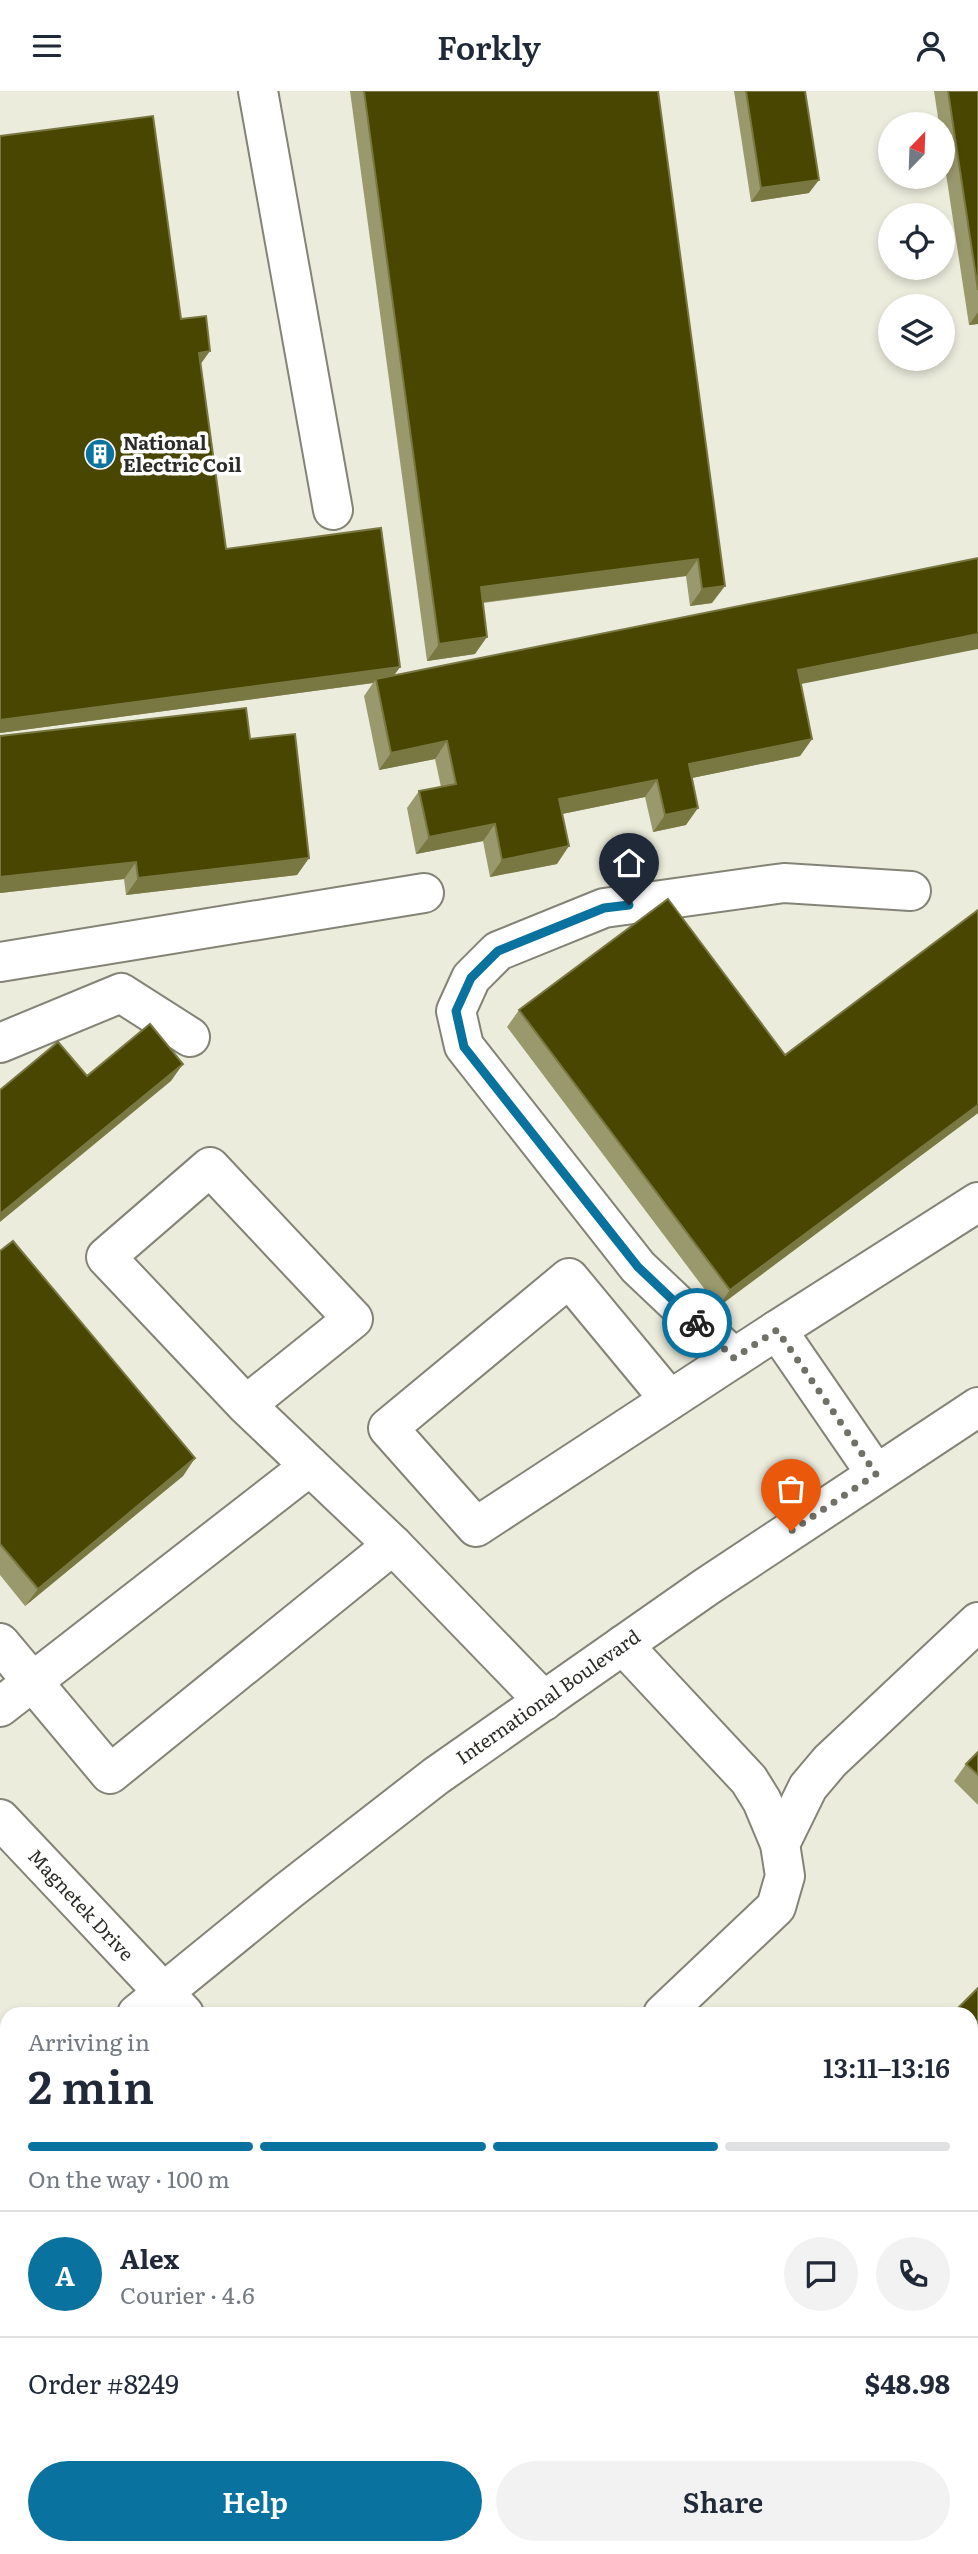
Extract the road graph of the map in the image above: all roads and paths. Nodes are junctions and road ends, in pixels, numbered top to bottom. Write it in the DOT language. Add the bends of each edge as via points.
graph roads {
  1 [pos="258,91"];
  2 [pos="333,510"];
  3 [pos="911,891"];
  4 [pos="424,893"];
  5 [pos="0,962"];
  6 [pos="190,1037"];
  7 [pos="0,1043"];
  8 [pos="978,1202"];
  9 [pos="777,1330"];
  10 [pos="734,1358"];
  11 [pos="670,1400"];
  12 [pos="246,1405"];
  13 [pos="978,1407"];
  14 [pos="310,1466"];
  15 [pos="876,1474"];
  16 [pos="393,1545"];
  17 [pos="978,1622"];
  18 [pos="0,1643"];
  19 [pos="622,1645"];
  20 [pos="34,1682"];
  21 [pos="544,1701"];
  22 [pos="0,1707"];
  23 [pos="0,1819"];
  24 [pos="780,1844"];
  25 [pos="161,2007"];
  26 [pos="670,2007"];
  1 -- 2 [label="main road"];
  3 -- 10 [label="main road" via="784,883 604,908 498,951 471,978 456,1011 464,1047 638,1267"];
  4 -- 5 [label="main road"];
  6 -- 7 [label="main road" via="121,992"];
  8 -- 9 [label="main road"];
  9 -- 10 [label="main road"];
  9 -- 15 [label="main road"];
  10 -- 11 [label="main road"];
  11 -- 11 [label="main road" via="476,1527 388,1428 569,1278"];
  12 -- 12 [label="main road" via="106,1257 210,1167 353,1319"];
  12 -- 14 [label="main road"];
  13 -- 15 [label="main road, International Boulevard"];
  14 -- 16 [label="main road"];
  14 -- 20 [label="main road"];
  15 -- 19 [label="main road, International Boulevard"];
  16 -- 20 [label="main road" via="110,1774"];
  16 -- 21 [label="main road"];
  17 -- 24 [label="main road" via="830,1761 808,1787"];
  18 -- 20 [label="main road"];
  19 -- 21 [label="main road, International Boulevard"];
  19 -- 24 [label="main road" via="749,1780"];
  20 -- 22 [label="main road"];
  21 -- 25 [label="main road, International Boulevard" via="436,1776"];
  23 -- 25 [label="main road, Magnetek Drive"];
  24 -- 26 [label="main road" via="785,1875 776,1907"];
}
